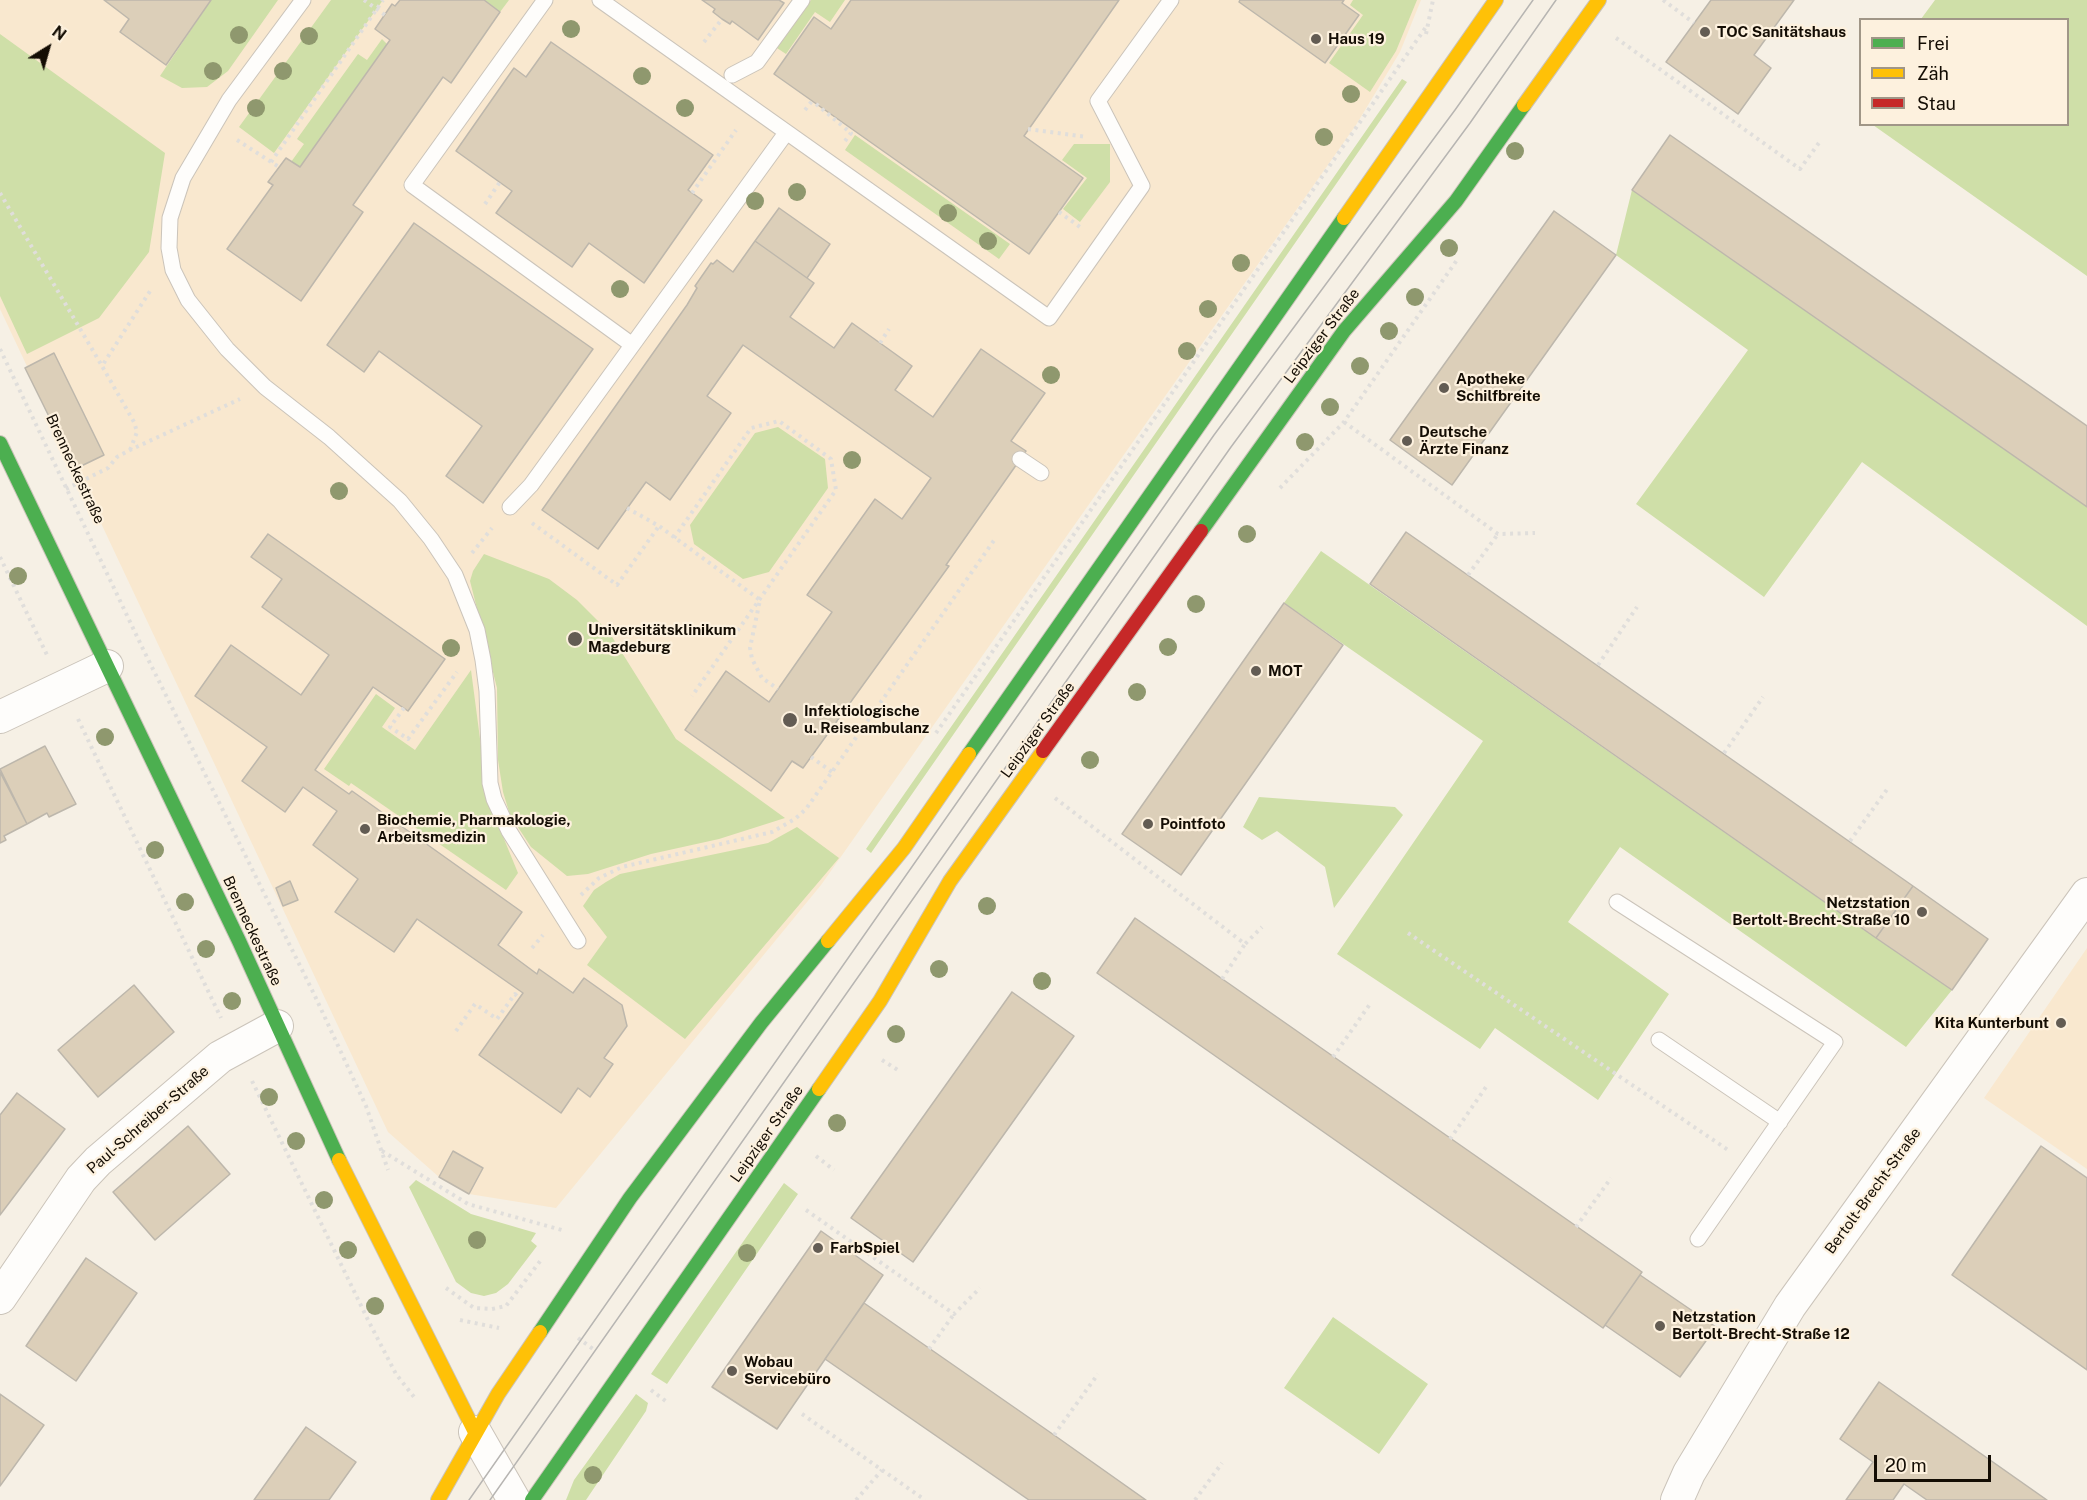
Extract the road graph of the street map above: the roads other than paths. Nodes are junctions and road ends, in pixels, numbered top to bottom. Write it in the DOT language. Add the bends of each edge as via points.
graph roads {
  1 [pos="303,0"];
  2 [pos="545,0"];
  3 [pos="600,0"];
  4 [pos="802,0"];
  5 [pos="1171,0"];
  6 [pos="1496,0"];
  7 [pos="1599,0"];
  8 [pos="732,75"];
  9 [pos="786,133"];
  10 [pos="631,344"];
  11 [pos="0,443"];
  12 [pos="1020,459"];
  13 [pos="1041,473"];
  14 [pos="510,507"];
  15 [pos="107,666"];
  16 [pos="0,717"];
  17 [pos="2087,894"];
  18 [pos="1617,902"];
  19 [pos="578,941"];
  20 [pos="277,1026"];
  21 [pos="1659,1040"];
  22 [pos="1780,1122"];
  23 [pos="1698,1239"];
  24 [pos="0,1298"];
  25 [pos="475,1432"];
  26 [pos="438,1500"];
  27 [pos="514,1500"];
  28 [pos="532,1500"];
  29 [pos="1677,1500"];
  1 -- 19 [label="lane" via="214,124 188,169 170,218 170,259 178,282 199,316 265,387 329,437 400,501 455,574 479,642 487,691 494,800 508,831"];
  2 -- 10 [label="lane" via="412,185"];
  3 -- 9 [label="lane"];
  4 -- 8 [label="lane" via="757,62"];
  5 -- 9 [label="lane" via="1098,101 1142,186 1049,318"];
  6 -- 25 [label="main road" via="904,848 761,1023 630,1198"];
  7 -- 28 [label="main road, Leipziger Straße" via="1456,201 1344,331 950,881 879,1001"];
  9 -- 10 [label="lane"];
  10 -- 14 [label="lane" via="531,485"];
  11 -- 15 [label="main road, Brenneckestraße"];
  12 -- 13 [label="lane"];
  15 -- 16 [label="street"];
  15 -- 20 [label="main road, Brenneckestraße"];
  17 -- 29 [label="street, Bertolt-Brecht-Straße" via="1790,1306 1699,1455"];
  18 -- 22 [label="lane" via="1835,1042"];
  20 -- 24 [label="street, Paul-Schreiber-Straße" via="220,1057 81,1179"];
  20 -- 25 [label="main road, Brenneckestraße" via="338,1158"];
  21 -- 22 [label="lane"];
  22 -- 23 [label="lane"];
  25 -- 26 [label="main road"];
  25 -- 27 [label="street"];
}
